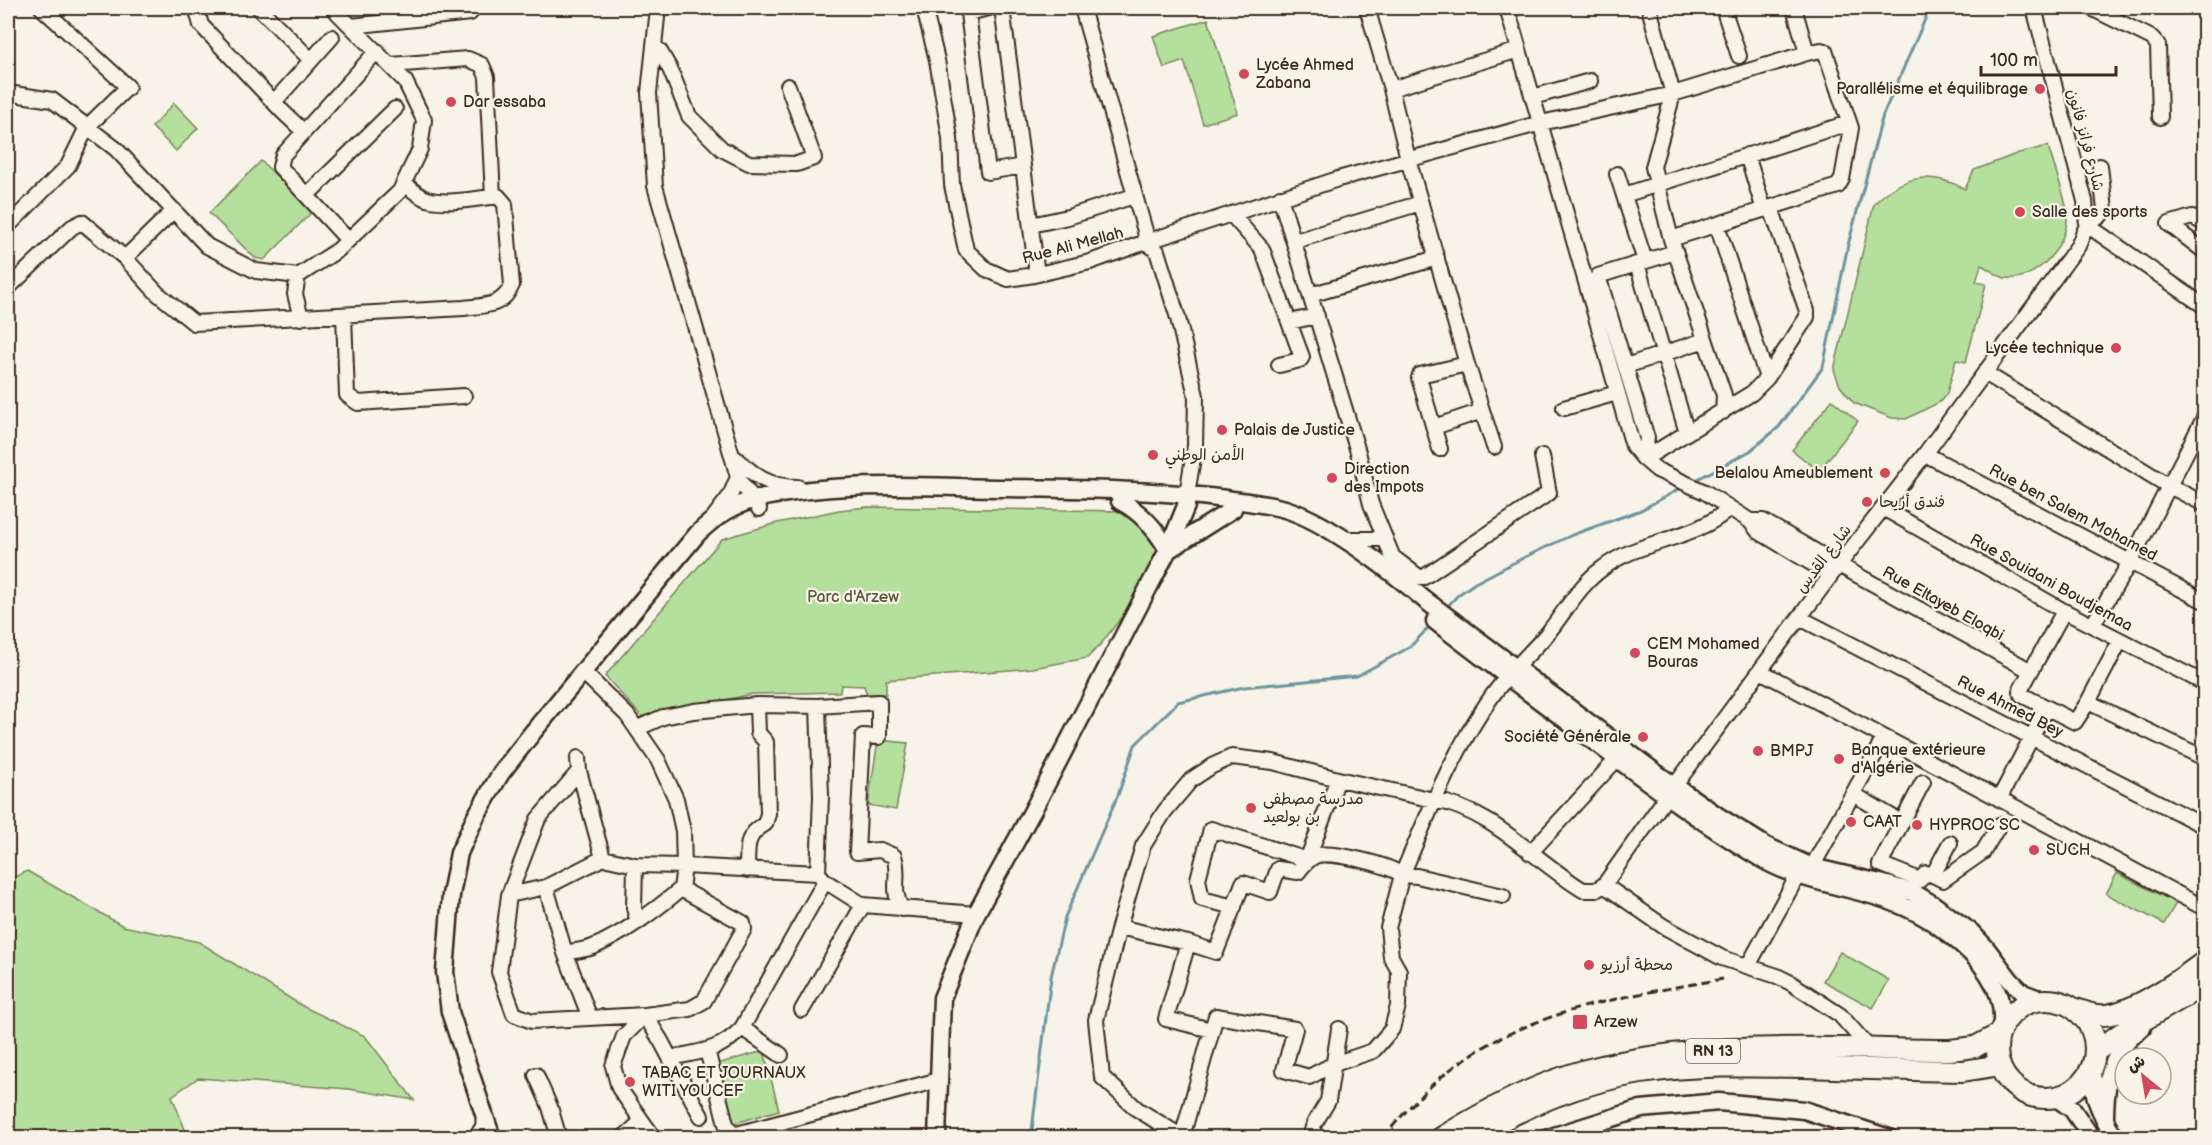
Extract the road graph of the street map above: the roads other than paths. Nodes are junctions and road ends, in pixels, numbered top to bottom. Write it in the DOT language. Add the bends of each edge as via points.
graph roads {
  1 [pos="42,8"];
  2 [pos="201,8"];
  3 [pos="258,8"];
  4 [pos="333,8"];
  5 [pos="658,8"];
  6 [pos="924,8"];
  7 [pos="989,8"];
  8 [pos="1002,8"];
  9 [pos="1082,8"];
  10 [pos="1367,8"];
  11 [pos="1506,8"];
  12 [pos="1649,8"];
  13 [pos="1723,8"];
  14 [pos="1794,8"];
  15 [pos="2034,8"];
  16 [pos="2091,8"];
  17 [pos="470,13"];
  18 [pos="351,26"];
  19 [pos="332,37"];
  20 [pos="654,48"];
  21 [pos="377,51"];
  22 [pos="1519,51"];
  23 [pos="1807,53"];
  24 [pos="1738,56"];
  25 [pos="311,60"];
  26 [pos="391,65"];
  27 [pos="1590,81"];
  28 [pos="788,86"];
  29 [pos="1391,89"];
  30 [pos="8,93"];
  31 [pos="1673,94"];
  32 [pos="1533,97"];
  33 [pos="274,102"];
  34 [pos="395,109"];
  35 [pos="2160,117"];
  36 [pos="1541,123"];
  37 [pos="87,127"];
  38 [pos="1851,128"];
  39 [pos="303,131"];
  40 [pos="1747,155"];
  41 [pos="1408,159"];
  42 [pos="1023,166"];
  43 [pos="2100,166"];
  44 [pos="1617,174"];
  45 [pos="404,183"];
  46 [pos="1658,184"];
  47 [pos="307,195"];
  48 [pos="1624,195"];
  49 [pos="493,196"];
  50 [pos="1134,196"];
  51 [pos="1280,197"];
  52 [pos="1421,203"];
  53 [pos="1768,209"];
  54 [pos="174,210"];
  55 [pos="1232,215"];
  56 [pos="2205,224"];
  57 [pos="1030,225"];
  58 [pos="1717,225"];
  59 [pos="2087,225"];
  60 [pos="8,226"];
  61 [pos="348,240"];
  62 [pos="1295,241"];
  63 [pos="1146,242"];
  64 [pos="1673,246"];
  65 [pos="2078,246"];
  66 [pos="2205,251"];
  67 [pos="125,258"];
  68 [pos="1437,258"];
  69 [pos="1641,263"];
  70 [pos="1034,275"];
  71 [pos="298,276"];
  72 [pos="8,288"];
  73 [pos="1310,296"];
  74 [pos="2205,306"];
  75 [pos="344,316"];
  76 [pos="1317,316"];
  77 [pos="301,318"];
  78 [pos="1289,322"];
  79 [pos="1705,340"];
  80 [pos="1664,354"];
  81 [pos="1467,364"];
  82 [pos="1279,365"];
  83 [pos="1626,366"];
  84 [pos="1985,373"];
  85 [pos="1767,378"];
  86 [pos="1617,393"];
  87 [pos="464,396"];
  88 [pos="1564,408"];
  89 [pos="1482,411"];
  90 [pos="1723,412"];
  91 [pos="2205,418"];
  92 [pos="1434,427"];
  93 [pos="1688,433"];
  94 [pos="1494,447"];
  95 [pos="1440,449"];
  96 [pos="1925,454"];
  97 [pos="732,455"];
  98 [pos="1542,456"];
  99 [pos="1644,459"];
  100 [pos="738,477"];
  101 [pos="2169,486"];
  102 [pos="832,487"];
  103 [pos="1187,499"];
  104 [pos="1120,501"];
  105 [pos="757,504"];
  106 [pos="2205,504"];
  107 [pos="1730,508"];
  108 [pos="1883,508"];
  109 [pos="1233,509"];
  110 [pos="710,522"];
  111 [pos="1343,539"];
  112 [pos="1384,539"];
  113 [pos="1168,550"];
  114 [pos="1392,556"];
  115 [pos="2130,562"];
  116 [pos="1835,570"];
  117 [pos="1402,580"];
  118 [pos="2205,601"];
  119 [pos="1421,604"];
  120 [pos="2064,611"];
  121 [pos="1800,618"];
  122 [pos="2093,624"];
  123 [pos="2120,641"];
  124 [pos="1760,670"];
  125 [pos="2031,671"];
  126 [pos="1512,672"];
  127 [pos="586,676"];
  128 [pos="2205,683"];
  129 [pos="2088,702"];
  130 [pos="757,705"];
  131 [pos="818,706"];
  132 [pos="2047,708"];
  133 [pos="638,728"];
  134 [pos="2032,737"];
  135 [pos="1884,738"];
  136 [pos="2205,758"];
  137 [pos="1617,759"];
  138 [pos="1338,779"];
  139 [pos="1923,782"];
  140 [pos="1671,791"];
  141 [pos="1853,794"];
  142 [pos="1999,799"];
  143 [pos="1434,800"];
  144 [pos="1902,822"];
  145 [pos="1999,825"];
  146 [pos="2205,826"];
  147 [pos="1950,843"];
  148 [pos="1530,853"];
  149 [pos="603,858"];
  150 [pos="1307,860"];
  151 [pos="635,865"];
  152 [pos="684,866"];
  153 [pos="747,870"];
  154 [pos="1805,872"];
  155 [pos="1402,875"];
  156 [pos="1933,875"];
  157 [pos="822,877"];
  158 [pos="1859,885"];
  159 [pos="546,887"];
  160 [pos="1600,888"];
  161 [pos="681,889"];
  162 [pos="509,894"];
  163 [pos="1503,896"];
  164 [pos="863,905"];
  165 [pos="1234,907"];
  166 [pos="2205,908"];
  167 [pos="902,909"];
  168 [pos="976,915"];
  169 [pos="638,922"];
  170 [pos="1119,927"];
  171 [pos="1188,943"];
  172 [pos="565,953"];
  173 [pos="2205,962"];
  174 [pos="1748,966"];
  175 [pos="2202,987"];
  176 [pos="2042,1000"];
  177 [pos="2076,1009"];
  178 [pos="802,1010"];
  179 [pos="645,1015"];
  180 [pos="590,1018"];
  181 [pos="742,1028"];
  182 [pos="1339,1029"];
  183 [pos="1212,1030"];
  184 [pos="2000,1032"];
  185 [pos="1870,1049"];
  186 [pos="707,1050"];
  187 [pos="781,1055"];
  188 [pos="671,1058"];
  189 [pos="2094,1059"];
  190 [pos="1334,1064"];
  191 [pos="2000,1065"];
  192 [pos="536,1075"];
  193 [pos="939,1080"];
  194 [pos="2055,1097"];
  195 [pos="484,1114"];
  196 [pos="701,1116"];
  197 [pos="2105,1120"];
  198 [pos="642,1121"];
  199 [pos="733,1136"];
  200 [pos="475,1137"];
  201 [pos="493,1137"];
  202 [pos="505,1137"];
  203 [pos="559,1137"];
  204 [pos="624,1137"];
  205 [pos="654,1137"];
  206 [pos="937,1137"];
  207 [pos="1310,1137"];
  208 [pos="1441,1137"];
  209 [pos="1472,1137"];
  210 [pos="1548,1137"];
  211 [pos="1584,1137"];
  212 [pos="1857,1137"];
  213 [pos="1889,1137"];
  214 [pos="2092,1137"];
  215 [pos="2115,1137"];
  1 -- 37 [label="street" via="128,87"];
  2 -- 33 [label="street" via="197,11 201,25"];
  3 -- 25 [label="street"];
  4 -- 18 [label="street"];
  5 -- 20 [label="street"];
  6 -- 70 [label="street, Rue Ali Mellah" via="937,60 950,138 952,185 966,250 986,269 1008,279"];
  7 -- 42 [label="street" via="968,13 988,172"];
  8 -- 42 [label="street"];
  9 -- 50 [label="street"];
  10 -- 29 [label="street"];
  11 -- 22 [label="street"];
  12 -- 31 [label="street"];
  13 -- 24 [label="street"];
  14 -- 23 [label="street"];
  15 -- 59 [label="street, شارع فرانز فانون" via="2085,201"];
  16 -- 35 [label="street" via="2152,38 2158,45"];
  17 -- 18 [label="street"];
  18 -- 21 [label="street"];
  19 -- 25 [label="street"];
  20 -- 28 [label="street" via="670,69 688,116 722,149 749,163 797,164 814,159"];
  20 -- 97 [label="street" via="649,93 655,186"];
  21 -- 26 [label="street"];
  21 -- 39 [label="street"];
  22 -- 29 [label="street"];
  22 -- 32 [label="street"];
  23 -- 31 [label="street"];
  23 -- 38 [label="street" via="1821,50 1827,55"];
  25 -- 33 [label="street"];
  26 -- 45 [label="street" via="405,81 424,120 420,149"];
  26 -- 49 [label="street" via="468,59 483,65 487,77"];
  27 -- 32 [label="street"];
  29 -- 41 [label="street"];
  30 -- 37 [label="street" via="52,100"];
  31 -- 36 [label="street"];
  31 -- 46 [label="street" via="1653,167"];
  32 -- 36 [label="street"];
  33 -- 39 [label="street"];
  34 -- 47 [label="street"];
  36 -- 41 [label="street"];
  36 -- 86 [label="street"];
  37 -- 54 [label="street" via="116,149"];
  37 -- 60 [label="street" via="68,166"];
  38 -- 40 [label="street" via="1839,126"];
  38 -- 53 [label="street" via="1838,186"];
  39 -- 47 [label="street" via="283,154 280,167"];
  40 -- 46 [label="street"];
  40 -- 53 [label="street"];
  41 -- 51 [label="street"];
  41 -- 52 [label="street"];
  42 -- 57 [label="street"];
  43 -- 59 [label="street" via="2105,210"];
  44 -- 48 [label="street"];
  45 -- 49 [label="street" via="430,200"];
  45 -- 61 [label="street"];
  46 -- 48 [label="street"];
  46 -- 64 [label="street"];
  47 -- 61 [label="street"];
  48 -- 69 [label="street"];
  49 -- 75 [label="street" via="506,204 512,285 507,296 493,305"];
  50 -- 57 [label="street"];
  50 -- 63 [label="street"];
  51 -- 55 [label="street"];
  51 -- 62 [label="street"];
  52 -- 62 [label="street"];
  52 -- 68 [label="street"];
  53 -- 58 [label="street"];
  53 -- 85 [label="street" via="1807,317"];
  54 -- 67 [label="street"];
  54 -- 71 [label="street" via="207,246 256,271"];
  55 -- 63 [label="street"];
  55 -- 78 [label="street" via="1262,249"];
  56 -- 66 [label="street" via="2192,217 2169,224"];
  57 -- 70 [label="street"];
  58 -- 64 [label="street"];
  58 -- 85 [label="street"];
  59 -- 65 [label="street, شارع فرانز فانون"];
  59 -- 74 [label="street"];
  61 -- 71 [label="street"];
  62 -- 73 [label="street"];
  63 -- 70 [label="street, Rue Ali Mellah" via="1090,262"];
  63 -- 103 [label="street, Rue Ali Mellah" via="1157,251 1196,396 1195,446"];
  64 -- 69 [label="street"];
  64 -- 79 [label="street"];
  65 -- 84 [label="street, شارع القدس"];
  67 -- 72 [label="street" via="82,222 72,226"];
  67 -- 77 [label="street" via="157,293 194,323"];
  68 -- 73 [label="street"];
  68 -- 81 [label="street"];
  69 -- 80 [label="street"];
  69 -- 83 [label="street" via="1598,276"];
  71 -- 77 [label="street" via="295,294"];
  73 -- 76 [label="street"];
  75 -- 77 [label="street"];
  75 -- 87 [label="street" via="348,395 358,403"];
  76 -- 78 [label="street"];
  76 -- 112 [label="street"];
  78 -- 82 [label="street" via="1302,358"];
  79 -- 80 [label="street"];
  79 -- 90 [label="street" via="1724,395"];
  80 -- 83 [label="street"];
  80 -- 93 [label="street"];
  81 -- 89 [label="street"];
  81 -- 92 [label="street" via="1420,375"];
  83 -- 99 [label="street" via="1647,438"];
  84 -- 96 [label="street, شارع القدس"];
  84 -- 101 [label="street"];
  85 -- 90 [label="street"];
  86 -- 88 [label="street"];
  86 -- 99 [label="street" via="1633,446"];
  89 -- 92 [label="street"];
  89 -- 94 [label="street"];
  90 -- 93 [label="street"];
  91 -- 101 [label="street"];
  92 -- 95 [label="street"];
  93 -- 99 [label="street"];
  96 -- 108 [label="street, شارع القدس"];
  96 -- 115 [label="street, Rue ben Salem Mohamed"];
  97 -- 100 [label="street"];
  97 -- 102 [label="street" via="768,483"];
  97 -- 105 [label="street" via="754,485"];
  98 -- 114 [label="street" via="1550,491 1424,577"];
  99 -- 107 [label="street, Rue Eltayeb Eloqbi"];
  100 -- 105 [label="street"];
  100 -- 110 [label="street" via="730,496"];
  101 -- 106 [label="street"];
  101 -- 115 [label="street"];
  102 -- 103 [label="main road" via="1151,490"];
  102 -- 105 [label="main road"];
  103 -- 104 [label="main road"];
  103 -- 109 [label="main road"];
  103 -- 111 [label="main road" via="1283,508"];
  103 -- 113 [label="main road"];
  104 -- 105 [label="main road" via="900,496"];
  104 -- 113 [label="main road" via="1135,509"];
  105 -- 110 [label="main road" via="724,510"];
  105 -- 127 [label="main road" via="706,540"];
  107 -- 116 [label="street, Rue Eltayeb Eloqbi" via="1758,531"];
  107 -- 126 [label="street" via="1698,529 1632,553 1591,576"];
  108 -- 116 [label="street, شارع القدس"];
  108 -- 120 [label="street, Rue Souidani Boudjemaa"];
  109 -- 113 [label="main road"];
  109 -- 119 [label="main road" via="1277,517 1313,532"];
  110 -- 127 [label="main road"];
  111 -- 112 [label="street"];
  111 -- 117 [label="main road"];
  112 -- 114 [label="street"];
  113 -- 168 [label="main road"];
  114 -- 117 [label="street"];
  115 -- 118 [label="street, Rue ben Salem Mohamed"];
  115 -- 122 [label="street"];
  116 -- 121 [label="street, شارع القدس"];
  116 -- 125 [label="street, Rue Eltayeb Eloqbi"];
  117 -- 119 [label="main road"];
  119 -- 126 [label="main road"];
  120 -- 122 [label="street, Rue Souidani Boudjemaa"];
  120 -- 125 [label="street"];
  121 -- 124 [label="street, شارع القدس"];
  121 -- 134 [label="street, Rue Ahmed Bey"];
  122 -- 123 [label="street, Rue Souidani Boudjemaa"];
  123 -- 128 [label="street, Rue Souidani Boudjemaa"];
  123 -- 129 [label="street"];
  124 -- 135 [label="street"];
  124 -- 140 [label="street, شارع القدس"];
  125 -- 132 [label="street" via="2020,693"];
  126 -- 137 [label="main road"];
  126 -- 140 [label="main road"];
  126 -- 143 [label="street" via="1464,738"];
  127 -- 133 [label="street"];
  127 -- 195 [label="main road" via="501,773 459,853 451,895 445,972 450,1012"];
  127 -- 202 [label="main road" via="510,779 486,821 470,856 462,896 456,972 460,1010"];
  129 -- 132 [label="street" via="2075,722"];
  129 -- 136 [label="street"];
  130 -- 131 [label="street"];
  130 -- 133 [label="street" via="663,717"];
  130 -- 153 [label="street" via="758,733 766,742 768,814 765,824 749,839"];
  131 -- 157 [label="street"];
  131 -- 167 [label="street" via="879,702 879,737 862,736 857,852 880,850 894,856 895,898"];
  132 -- 134 [label="street"];
  133 -- 152 [label="street" via="676,799 683,831"];
  134 -- 142 [label="street"];
  134 -- 146 [label="street, Rue Ahmed Bey"];
  135 -- 141 [label="street"];
  135 -- 142 [label="street"];
  137 -- 140 [label="main road"];
  137 -- 148 [label="street"];
  138 -- 143 [label="street"];
  138 -- 150 [label="street"];
  138 -- 170 [label="street" via="1273,762 1232,758 1191,780 1143,846"];
  139 -- 144 [label="street"];
  140 -- 154 [label="main road"];
  140 -- 160 [label="street, شارع القدس"];
  141 -- 144 [label="street"];
  141 -- 154 [label="street"];
  142 -- 166 [label="street"];
  143 -- 148 [label="street" via="1487,821"];
  143 -- 155 [label="street"];
  144 -- 156 [label="street" via="1880,864 1920,880 1926,873"];
  145 -- 156 [label="street" via="1983,852 1943,880"];
  147 -- 156 [label="street"];
  148 -- 160 [label="street" via="1583,890"];
  149 -- 151 [label="street"];
  149 -- 159 [label="street"];
  149 -- 162 [label="street" via="578,764 538,819"];
  150 -- 155 [label="street" via="1318,855 1362,860 1393,868"];
  150 -- 165 [label="street" via="1298,872 1278,869 1270,892 1243,883"];
  150 -- 165 [label="street" via="1211,829 1198,879 1202,899"];
  151 -- 152 [label="street"];
  151 -- 169 [label="street" via="634,908"];
  152 -- 153 [label="street"];
  152 -- 161 [label="street"];
  153 -- 157 [label="street"];
  154 -- 158 [label="main road"];
  154 -- 174 [label="street"];
  155 -- 163 [label="street"];
  155 -- 190 [label="street" via="1388,928 1390,957 1399,971 1398,1006 1392,1029 1373,1051"];
  157 -- 164 [label="street"];
  157 -- 181 [label="street"];
  158 -- 176 [label="main road" via="1912,892 1955,919 1986,948 2023,993"];
  158 -- 184 [label="main road" via="1911,910 1950,935 1980,963 2000,998"];
  159 -- 162 [label="street"];
  159 -- 172 [label="street"];
  160 -- 174 [label="street" via="1722,958"];
  161 -- 169 [label="street"];
  161 -- 179 [label="street" via="738,919 744,929 704,1001 690,1009"];
  162 -- 180 [label="street" via="499,972 514,1014 532,1021"];
  164 -- 167 [label="street"];
  164 -- 178 [label="street"];
  165 -- 171 [label="street" via="1216,952"];
  167 -- 168 [label="street"];
  168 -- 193 [label="main road" via="942,998"];
  169 -- 172 [label="street" via="592,948"];
  170 -- 171 [label="street"];
  170 -- 183 [label="street" via="1096,1020 1102,1077 1137,1109 1182,1137"];
  171 -- 183 [label="street" via="1166,1019"];
  172 -- 180 [label="street"];
  173 -- 177 [label="highway" via="2116,1014 2098,1015"];
  174 -- 185 [label="street" via="1791,983 1840,1015"];
  175 -- 189 [label="highway" via="2120,1034"];
  175 -- 197 [label="main road" via="2140,1030 2120,1049 2106,1086"];
  176 -- 177 [label="highway"];
  176 -- 184 [label="highway" via="2018,1009"];
  177 -- 189 [label="highway" via="2094,1035"];
  179 -- 180 [label="street"];
  179 -- 188 [label="street"];
  179 -- 198 [label="street" via="624,1035 613,1066 619,1088"];
  181 -- 186 [label="street" via="730,1041"];
  181 -- 187 [label="street"];
  182 -- 190 [label="street"];
  183 -- 190 [label="street" via="1216,1016 1295,1029 1284,1070 1309,1077"];
  184 -- 185 [label="highway, RN 13" via="1974,1047"];
  184 -- 191 [label="highway"];
  185 -- 208 [label="highway, RN 13" via="1739,1049 1645,1057 1585,1071 1529,1091"];
  186 -- 188 [label="street"];
  186 -- 199 [label="street" via="726,1124"];
  188 -- 196 [label="street"];
  189 -- 194 [label="highway" via="2078,1087"];
  189 -- 197 [label="main road" via="2092,1087"];
  190 -- 207 [label="street" via="1328,1101"];
  191 -- 194 [label="highway" via="2006,1077 2028,1095"];
  191 -- 209 [label="highway, RN 13" via="1964,1071 1714,1067 1641,1073 1592,1084 1548,1100"];
  192 -- 203 [label="street"];
  193 -- 199 [label="street"];
  193 -- 206 [label="main road"];
  194 -- 214 [label="main road" via="2072,1109"];
  195 -- 200 [label="street" via="483,1127"];
  195 -- 201 [label="main road"];
  197 -- 215 [label="main road"];
  198 -- 204 [label="street"];
  198 -- 205 [label="street"];
  210 -- 213 [label="main road" via="1641,1109 1719,1102 1804,1110"];
  211 -- 212 [label="main road" via="1647,1119 1723,1113 1808,1121"];
}
